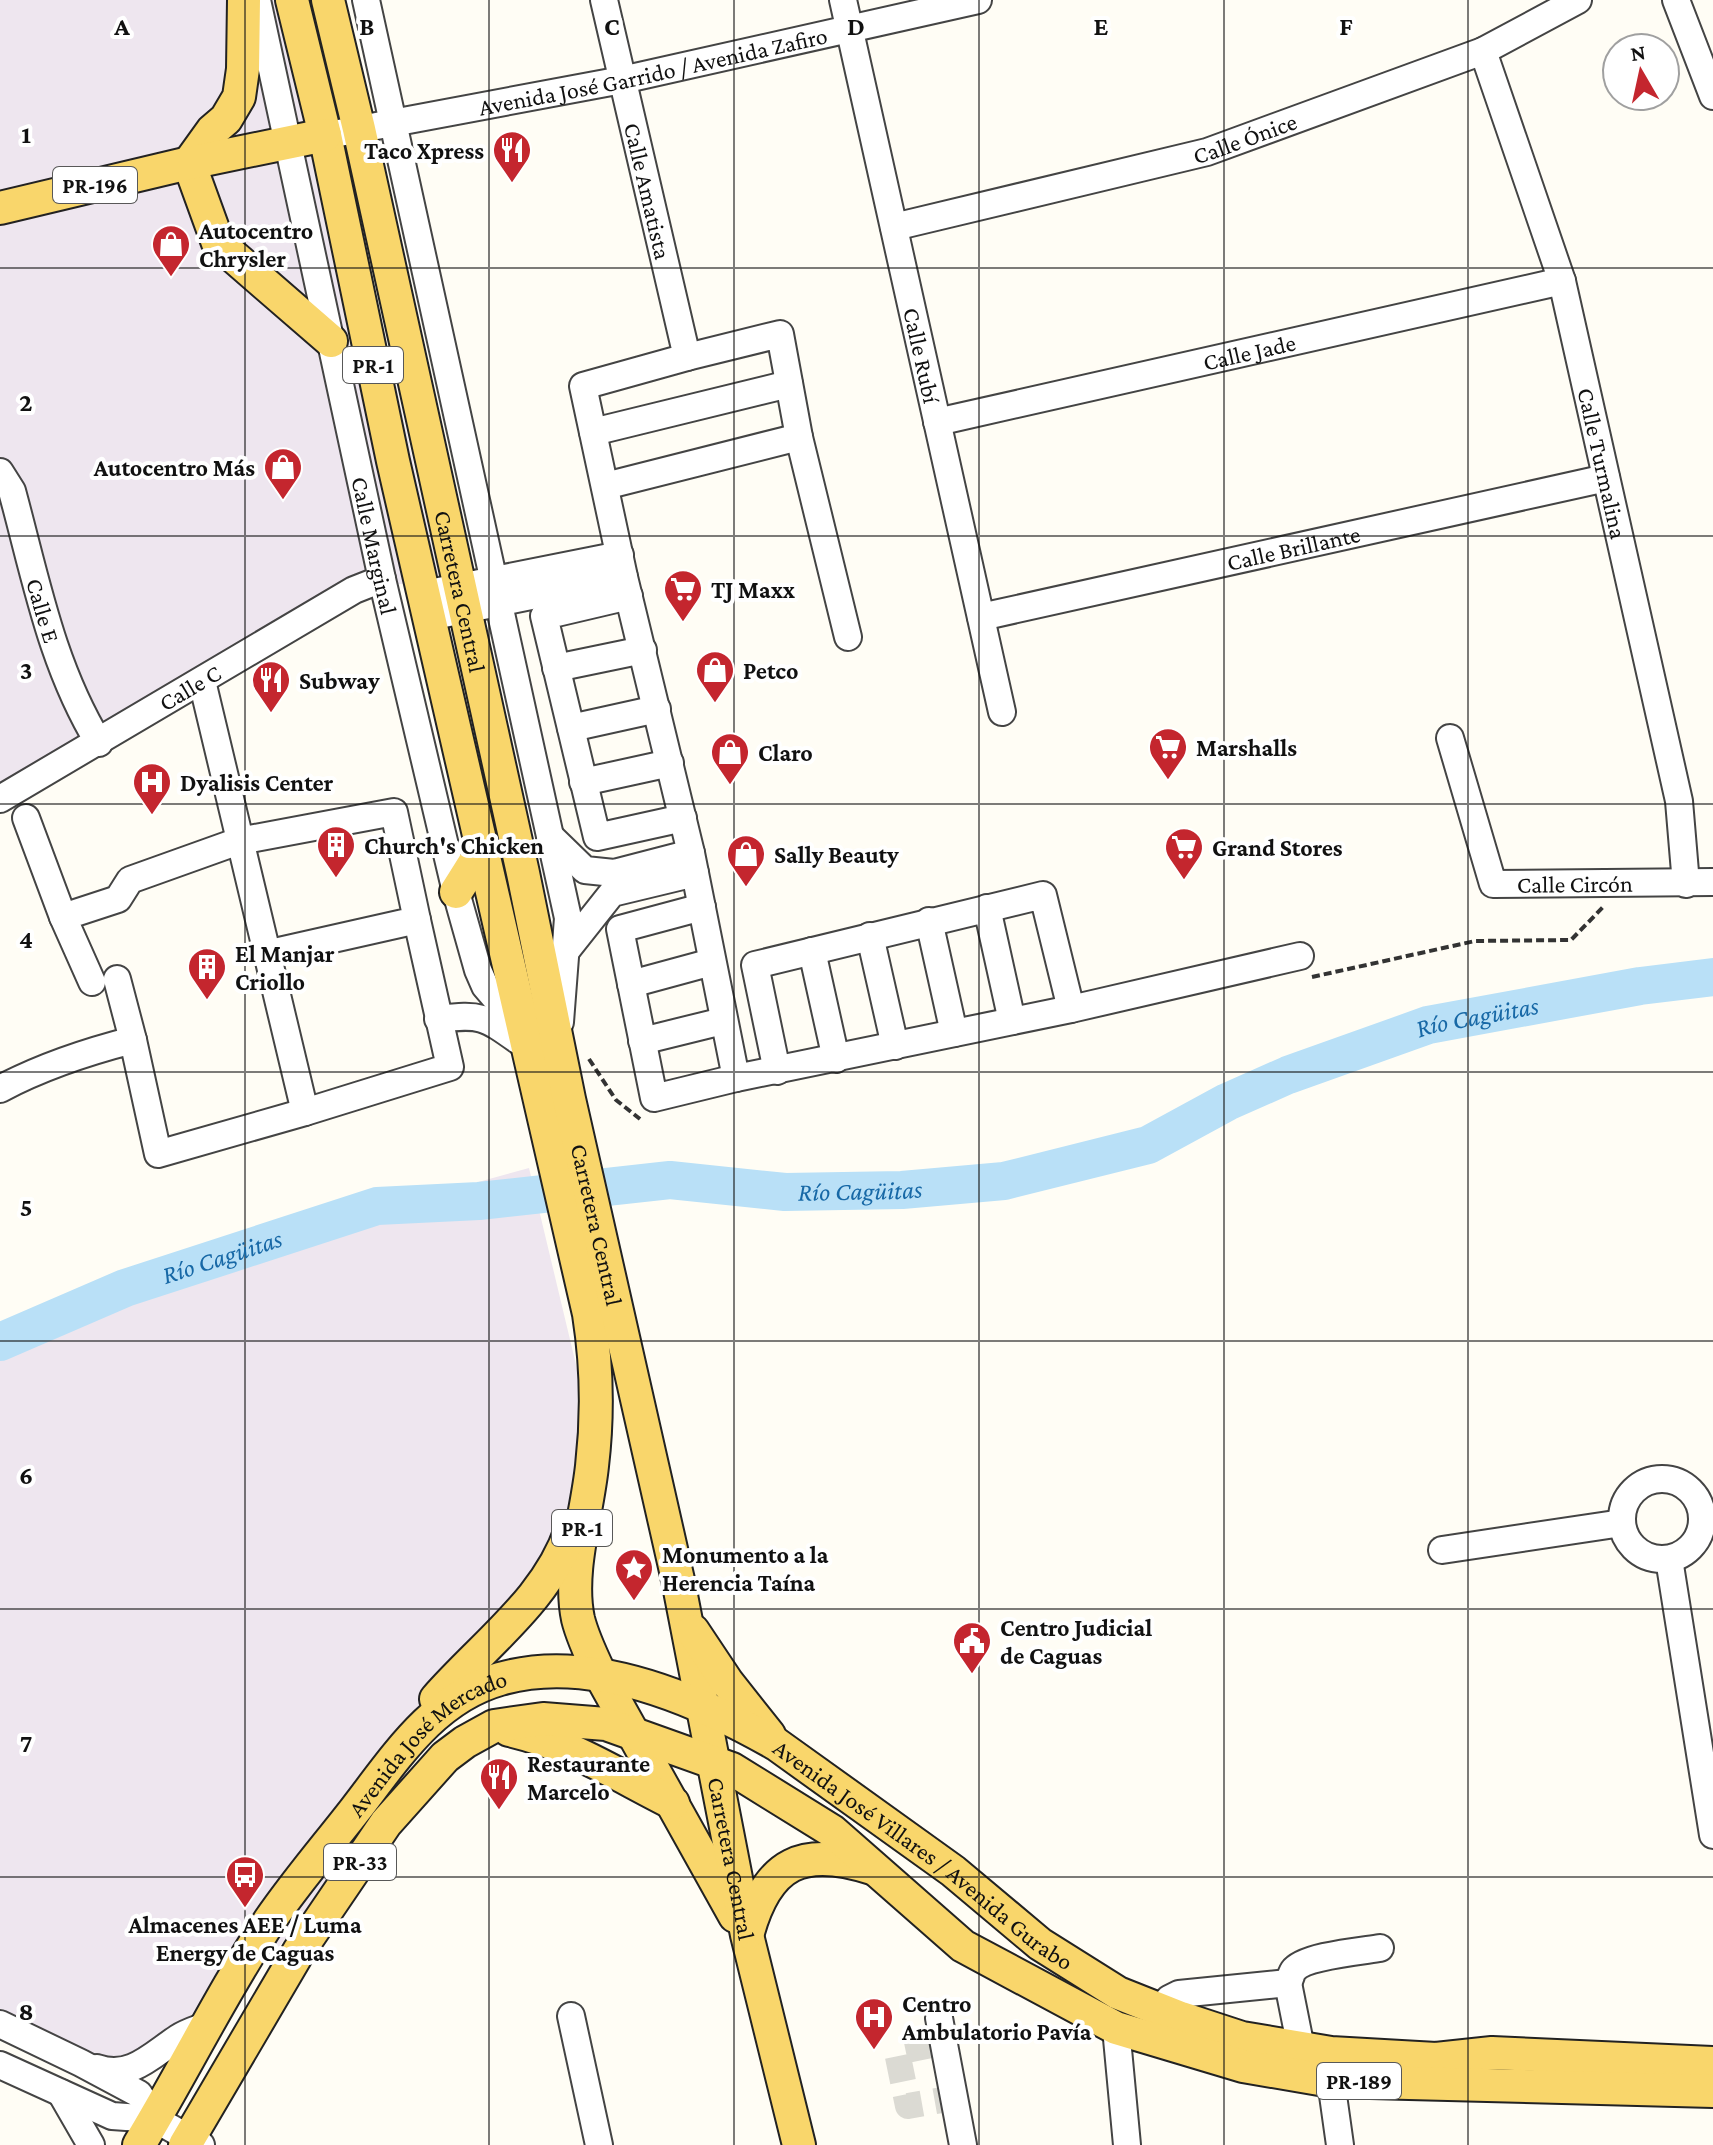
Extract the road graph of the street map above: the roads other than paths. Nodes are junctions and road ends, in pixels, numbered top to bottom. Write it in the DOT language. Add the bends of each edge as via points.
graph roads {
  1 [pos="244,0"];
  2 [pos="257,0"];
  3 [pos="292,0"];
  4 [pos="328,0"];
  5 [pos="366,0"];
  6 [pos="604,0"];
  7 [pos="843,0"];
  8 [pos="978,0"];
  9 [pos="1578,0"];
  10 [pos="1676,0"];
  11 [pos="849,29"];
  12 [pos="1483,51"];
  13 [pos="622,80"];
  14 [pos="1713,96"];
  15 [pos="394,124"];
  16 [pos="359,129"];
  17 [pos="325,135"];
  18 [pos="289,142"];
  19 [pos="189,163"];
  20 [pos="0,208"];
  21 [pos="894,227"];
  22 [pos="1562,281"];
  23 [pos="331,341"];
  24 [pos="685,347"];
  25 [pos="789,384"];
  26 [pos="937,422"];
  27 [pos="460,427"];
  28 [pos="593,432"];
  29 [pos="426,434"];
  30 [pos="799,437"];
  31 [pos="0,472"];
  32 [pos="1606,478"];
  33 [pos="605,486"];
  34 [pos="624,576"];
  35 [pos="382,579"];
  36 [pos="497,591"];
  37 [pos="462,598"];
  38 [pos="427,606"];
  39 [pos="981,617"];
  40 [pos="848,637"];
  41 [pos="643,650"];
  42 [pos="556,668"];
  43 [pos="202,681"];
  44 [pos="657,709"];
  45 [pos="1002,712"];
  46 [pos="571,728"];
  47 [pos="1450,738"];
  48 [pos="99,743"];
  49 [pos="670,763"];
  50 [pos="583,782"];
  51 [pos="0,799"];
  52 [pos="26,818"];
  53 [pos="683,818"];
  54 [pos="550,836"];
  55 [pos="239,841"];
  56 [pos="483,849"];
  57 [pos="693,863"];
  58 [pos="1713,882"];
  59 [pos="1686,884"];
  60 [pos="456,892"];
  61 [pos="702,907"];
  62 [pos="987,908"];
  63 [pos="63,917"];
  64 [pos="417,920"];
  65 [pos="929,921"];
  66 [pos="870,936"];
  67 [pos="566,951"];
  68 [pos="812,951"];
  69 [pos="266,954"];
  70 [pos="1300,956"];
  71 [pos="712,962"];
  72 [pos="631,984"];
  73 [pos="1071,1009"];
  74 [pos="438,1019"];
  75 [pos="723,1021"];
  76 [pos="1012,1021"];
  77 [pos="954,1033"];
  78 [pos="133,1040"];
  79 [pos="642,1041"];
  80 [pos="522,1044"];
  81 [pos="558,1046"];
  82 [pos="895,1046"];
  83 [pos="836,1059"];
  84 [pos="777,1071"];
  85 [pos="736,1078"];
  86 [pos="0,1089"];
  87 [pos="549,1094"];
  88 [pos="305,1112"];
  89 [pos="604,1310"];
  90 [pos="592,1467"];
  91 [pos="1622,1523"];
  92 [pos="1442,1550"];
  93 [pos="1669,1559"];
  94 [pos="682,1605"];
  95 [pos="601,1676"];
  96 [pos="702,1706"];
  97 [pos="494,1726"];
  98 [pos="631,1731"];
  99 [pos="412,1736"];
  100 [pos="776,1744"];
  101 [pos="714,1761"];
  102 [pos="673,1803"];
  103 [pos="1713,1835"];
  104 [pos="876,1869"];
  105 [pos="747,1935"];
  106 [pos="1380,1948"];
  107 [pos="1288,1983"];
  108 [pos="1160,2010"];
  109 [pos="571,2016"];
  110 [pos="0,2024"];
  111 [pos="208,2025"];
  112 [pos="1116,2028"];
  113 [pos="938,2035"];
  114 [pos="1301,2048"];
  115 [pos="81,2063"];
  116 [pos="1713,2063"];
  117 [pos="0,2065"];
  118 [pos="1331,2081"];
  119 [pos="1713,2091"];
  120 [pos="61,2093"];
  121 [pos="147,2132"];
  122 [pos="192,2143"];
  123 [pos="91,2145"];
  124 [pos="599,2145"];
  125 [pos="799,2145"];
  126 [pos="963,2145"];
  127 [pos="1127,2145"];
  128 [pos="1340,2145"];
  1 -- 19 [label="main road" via="239,97"];
  2 -- 18 [label="street, Calle Marginal"];
  3 -- 17 [label="main road, Carretera Central / PR-1"];
  4 -- 16 [label="main road, Carretera Central / PR-1"];
  5 -- 15 [label="street"];
  6 -- 13 [label="street, Calle Amatista"];
  7 -- 11 [label="street, Calle Rubí"];
  8 -- 11 [label="street, Avenida José Garrido / Avenida Zafiro"];
  9 -- 12 [label="street, Calle Ónice"];
  10 -- 14 [label="street"];
  11 -- 13 [label="street, Avenida José Garrido / Avenida Zafiro"];
  11 -- 21 [label="street, Calle Rubí"];
  12 -- 21 [label="street, Calle Ónice" via="1207,152"];
  12 -- 22 [label="street, Calle Turmalina"];
  13 -- 15 [label="street, Avenida José Garrido / Avenida Zafiro"];
  13 -- 24 [label="street, Calle Amatista"];
  15 -- 16 [label="street, Avenida José Garrido / Avenida Zafiro"];
  15 -- 27 [label="street"];
  16 -- 17 [label="street, Avenida José Garrido / Avenida Zafiro"];
  16 -- 29 [label="main road, Carretera Central / PR-1"];
  17 -- 18 [label="main road, PR-196"];
  17 -- 38 [label="main road, Carretera Central / PR-1"];
  18 -- 19 [label="main road, PR-196"];
  18 -- 23 [label="street, Calle Marginal"];
  19 -- 20 [label="main road, PR-196"];
  19 -- 23 [label="main road" via="218,243"];
  21 -- 26 [label="street, Calle Rubí"];
  22 -- 26 [label="street, Calle Jade"];
  22 -- 32 [label="street, Calle Turmalina"];
  23 -- 35 [label="street, Calle Marginal"];
  24 -- 25 [label="street" via="780,334"];
  24 -- 28 [label="street" via="583,386"];
  25 -- 28 [label="street"];
  25 -- 30 [label="street"];
  26 -- 39 [label="street, Calle Rubí"];
  27 -- 29 [label="street"];
  27 -- 36 [label="street"];
  28 -- 33 [label="street"];
  29 -- 37 [label="main road, Carretera Central / PR-1"];
  30 -- 33 [label="street"];
  30 -- 40 [label="street"];
  31 -- 48 [label="street, Calle E" via="12,491 56,656"];
  32 -- 39 [label="street, Calle Brillante"];
  32 -- 59 [label="street, Calle Turmalina" via="1679,801"];
  33 -- 34 [label="street"];
  34 -- 36 [label="street"];
  34 -- 41 [label="street"];
  34 -- 42 [label="street" via="544,616"];
  35 -- 43 [label="street, Calle C" via="354,590"];
  35 -- 60 [label="street, Calle Marginal"];
  36 -- 37 [label="street"];
  36 -- 54 [label="street"];
  37 -- 38 [label="street"];
  37 -- 81 [label="main road, Carretera Central / PR-1"];
  38 -- 56 [label="main road, Carretera Central / PR-1"];
  39 -- 45 [label="street, Calle Rubí"];
  41 -- 42 [label="street"];
  41 -- 44 [label="street"];
  42 -- 46 [label="street"];
  43 -- 48 [label="street, Calle C"];
  43 -- 55 [label="street"];
  44 -- 46 [label="street"];
  44 -- 49 [label="street"];
  46 -- 50 [label="street"];
  47 -- 59 [label="street, Calle Circón" via="1493,884"];
  48 -- 51 [label="street, Calle C"];
  49 -- 50 [label="street"];
  49 -- 53 [label="street"];
  50 -- 53 [label="street" via="597,837"];
  52 -- 63 [label="street"];
  53 -- 57 [label="street"];
  54 -- 57 [label="street" via="585,870 614,873"];
  54 -- 67 [label="street" via="568,918"];
  55 -- 63 [label="street" via="130,880 118,899"];
  55 -- 64 [label="street" via="394,812"];
  55 -- 69 [label="street"];
  56 -- 60 [label="main road"];
  56 -- 87 [label="main road, Carretera Central / PR-1"];
  57 -- 61 [label="street"];
  57 -- 67 [label="street" via="612,893"];
  58 -- 59 [label="street, Calle Circón"];
  60 -- 80 [label="street, Calle Marginal" via="478,970 513,1019"];
  61 -- 71 [label="street"];
  61 -- 72 [label="street" via="620,929"];
  62 -- 65 [label="street"];
  62 -- 73 [label="street" via="1043,895"];
  62 -- 76 [label="street"];
  63 -- 78 [label="street"];
  64 -- 69 [label="street"];
  64 -- 74 [label="street"];
  65 -- 66 [label="street"];
  65 -- 77 [label="street"];
  66 -- 68 [label="street"];
  66 -- 82 [label="street"];
  67 -- 81 [label="street"];
  68 -- 83 [label="street"];
  68 -- 84 [label="street" via="755,965"];
  69 -- 88 [label="street"];
  70 -- 73 [label="street"];
  71 -- 72 [label="street"];
  71 -- 75 [label="street"];
  72 -- 79 [label="street"];
  73 -- 76 [label="street"];
  74 -- 80 [label="street" via="472,1015 490,1020"];
  74 -- 88 [label="street" via="450,1067"];
  75 -- 79 [label="street"];
  75 -- 85 [label="street"];
  76 -- 77 [label="street"];
  77 -- 82 [label="street"];
  78 -- 86 [label="street" via="78,1054"];
  78 -- 88 [label="street" via="158,1154"];
  79 -- 85 [label="street" via="654,1098"];
  80 -- 87 [label="street, Calle Marginal"];
  81 -- 87 [label="main road, Carretera Central / PR-1"];
  82 -- 83 [label="street"];
  83 -- 84 [label="street"];
  84 -- 85 [label="street"];
  87 -- 89 [label="main road, Carretera Central / PR-1"];
  89 -- 90 [label="main road, Carretera Central / PR-1"];
  89 -- 94 [label="main road, Carretera Central / PR-1"];
  90 -- 95 [label="main road, Carretera Central / PR-1" via="576,1587 584,1640"];
  90 -- 99 [label="main road" via="561,1557 547,1580 423,1713"];
  91 -- 92 [label="street"];
  91 -- 93 [label="street" via="1638,1551"];
  91 -- 93 [label="street" via="1628,1496 1638,1486 1665,1479 1681,1483 1701,1508 1702,1525 1696,1541"];
  93 -- 103 [label="street"];
  94 -- 96 [label="main road, Carretera Central / PR-1"];
  94 -- 100 [label="main road" via="727,1682"];
  95 -- 96 [label="main road, Avenida José Mercado / PR-33"];
  95 -- 98 [label="main road, Carretera Central / PR-1"];
  95 -- 99 [label="main road, Avenida José Mercado / PR-33" via="564,1671 500,1679 456,1698"];
  96 -- 100 [label="main road, Avenida José Villares / Avenida Gurabo / PR-189"];
  96 -- 101 [label="main road, Carretera Central / PR-1"];
  97 -- 98 [label="main road, Avenida José Mercado / PR-33" via="565,1719"];
  97 -- 102 [label="main road" via="587,1756"];
  97 -- 122 [label="main road, Avenida José Mercado / PR-33" via="445,1757 386,1823 299,1951"];
  98 -- 101 [label="main road, Avenida José Mercado / PR-33"];
  98 -- 102 [label="main road, Carretera Central / PR-1"];
  99 -- 111 [label="main road, Avenida José Mercado / PR-33" via="270,1919"];
  100 -- 108 [label="main road, Avenida José Villares / Avenida Gurabo / PR-189" via="953,1871 1040,1944 1118,1993"];
  101 -- 104 [label="main road, Avenida José Villares / Avenida Gurabo / PR-189" via="832,1831"];
  101 -- 105 [label="main road, Carretera Central / PR-1"];
  102 -- 105 [label="main road, Carretera Central / PR-1"];
  104 -- 105 [label="main road" via="828,1858 787,1868 767,1885"];
  104 -- 112 [label="main road, Avenida José Villares / Avenida Gurabo / PR-189" via="963,1946"];
  105 -- 125 [label="main road, PR-1"];
  106 -- 107 [label="street" via="1314,1960 1292,1971"];
  107 -- 108 [label="street" via="1179,1994"];
  107 -- 114 [label="street"];
  108 -- 114 [label="main road, Avenida José Villares / Avenida Gurabo / PR-189" via="1242,2038"];
  109 -- 124 [label="street"];
  110 -- 115 [label="street"];
  111 -- 115 [label="street" via="181,2036 127,2072 110,2073"];
  111 -- 121 [label="main road, Avenida José Mercado / PR-33"];
  112 -- 118 [label="main road, Avenida José Villares / Avenida Gurabo / PR-189" via="1243,2066"];
  112 -- 127 [label="street"];
  113 -- 126 [label="street" via="948,2099"];
  114 -- 116 [label="main road, Avenida José Villares / Avenida Gurabo / PR-189" via="1436,2059 1492,2053"];
  115 -- 121 [label="street" via="139,2094"];
  117 -- 120 [label="street"];
  118 -- 119 [label="main road, Avenida José Villares / Avenida Gurabo / PR-189"];
  118 -- 128 [label="street"];
  120 -- 121 [label="street"];
  120 -- 123 [label="street"];
  121 -- 122 [label="street"];
}
